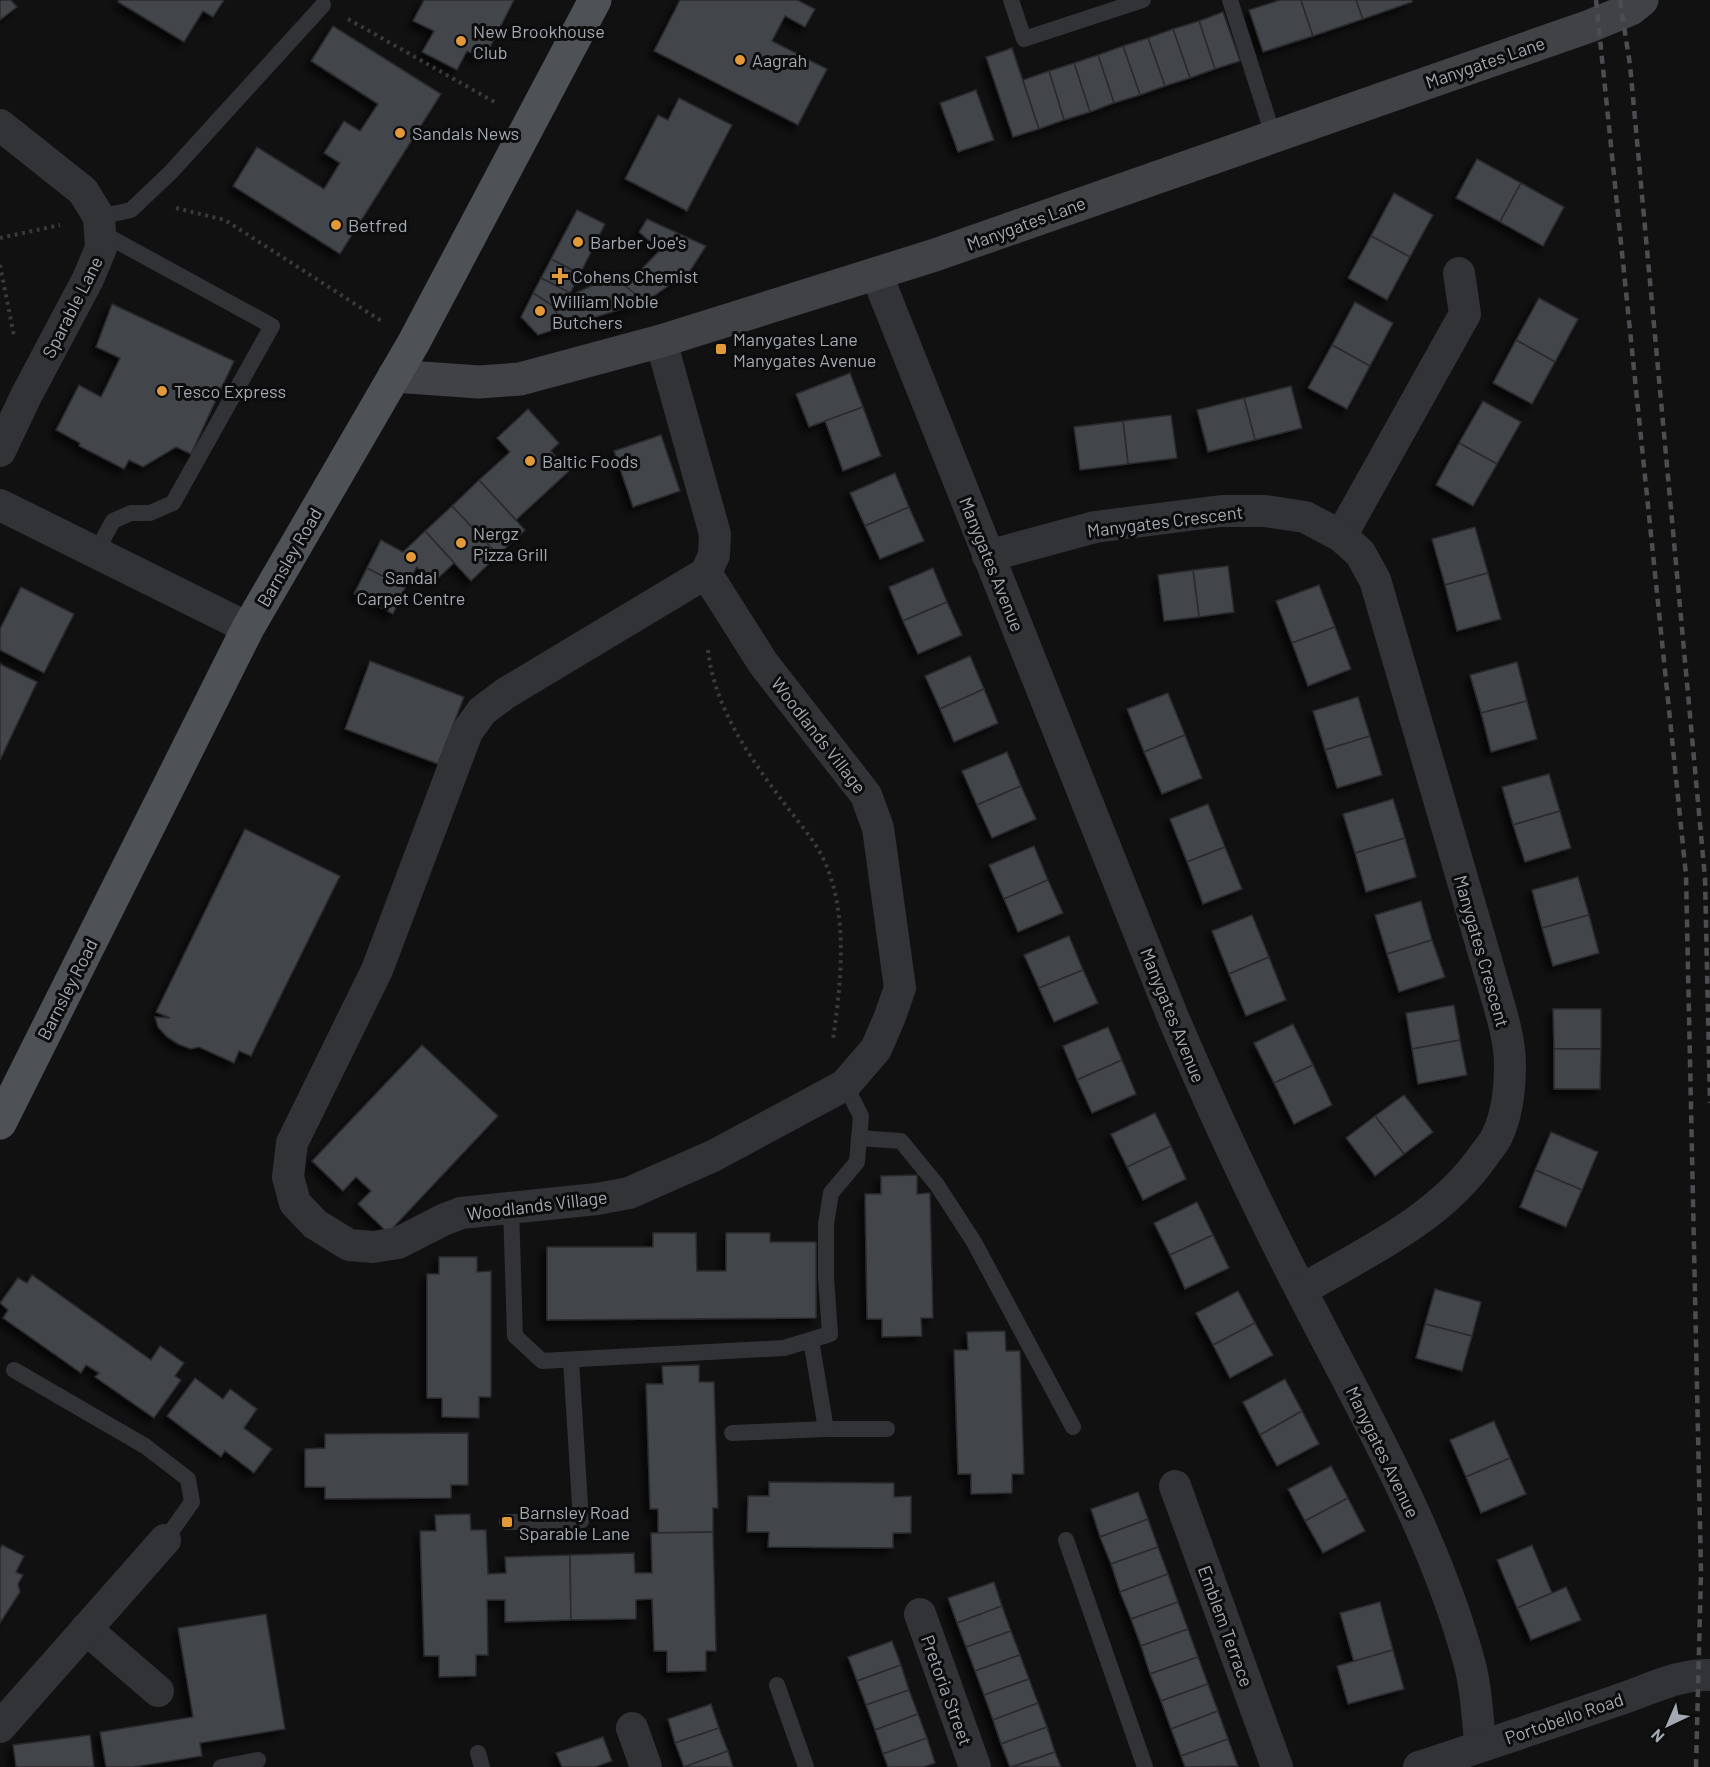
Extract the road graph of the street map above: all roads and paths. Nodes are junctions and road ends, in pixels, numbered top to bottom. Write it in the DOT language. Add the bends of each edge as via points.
graph roads {
  1 [pos="595,0"];
  2 [pos="1011,0"];
  3 [pos="1143,0"];
  4 [pos="1230,0"];
  5 [pos="1642,0"];
  6 [pos="323,5"];
  7 [pos="531,123"];
  8 [pos="0,125"];
  9 [pos="1273,135"];
  10 [pos="142,199"];
  11 [pos="99,224"];
  12 [pos="0,238"];
  13 [pos="0,265"];
  14 [pos="876,273"];
  15 [pos="1459,273"];
  16 [pos="661,340"];
  17 [pos="414,342"];
  18 [pos="394,376"];
  19 [pos="26,396"];
  20 [pos="0,451"];
  21 [pos="0,505"];
  22 [pos="1341,536"];
  23 [pos="96,552"];
  24 [pos="988,556"];
  25 [pos="712,583"];
  26 [pos="248,628"];
  27 [pos="834,1091"];
  28 [pos="0,1123"];
  29 [pos="859,1138"];
  30 [pos="512,1208"];
  31 [pos="1301,1290"];
  32 [pos="811,1340"];
  33 [pos="571,1360"];
  34 [pos="14,1370"];
  35 [pos="1073,1427"];
  36 [pos="826,1429"];
  37 [pos="887,1429"];
  38 [pos="732,1433"];
  39 [pos="1175,1486"];
  40 [pos="507,1522"];
  41 [pos="165,1540"];
  42 [pos="1066,1540"];
  43 [pos="920,1614"];
  44 [pos="86,1629"];
  45 [pos="1710,1675"];
  46 [pos="777,1685"];
  47 [pos="158,1691"];
  48 [pos="0,1727"];
  49 [pos="632,1728"];
  50 [pos="1481,1746"];
  51 [pos="258,1760"];
  52 [pos="220,1767"];
  53 [pos="646,1767"];
  54 [pos="806,1767"];
  55 [pos="975,1767"];
  56 [pos="1145,1767"];
  57 [pos="1277,1767"];
  58 [pos="1419,1767"];
  1 -- 7 [label="main road, Barnsley Road"];
  2 -- 3 [label="lane" via="1024,39"];
  4 -- 9 [label="lane"];
  5 -- 9 [label="street, Manygates Lane" via="1631,9 1590,26"];
  6 -- 7 [label="path"];
  6 -- 10 [label="lane"];
  7 -- 17 [label="main road, Barnsley Road"];
  8 -- 11 [label="street" via="83,191"];
  9 -- 14 [label="street, Manygates Lane"];
  10 -- 11 [label="lane" via="131,210"];
  10 -- 17 [label="path" via="225,220"];
  11 -- 12 [label="path"];
  11 -- 19 [label="street, Sparable Lane" via="101,248 88,279"];
  11 -- 23 [label="lane" via="272,326 173,502 150,513 131,513 113,521"];
  13 -- 19 [label="path"];
  14 -- 16 [label="street, Manygates Lane"];
  14 -- 24 [label="street, Manygates Avenue"];
  15 -- 22 [label="street" via="1466,314"];
  16 -- 18 [label="street, Manygates Lane" via="520,379 479,382"];
  16 -- 25 [label="street" via="715,534"];
  17 -- 18 [label="main road, Barnsley Road"];
  18 -- 26 [label="main road, Barnsley Road"];
  19 -- 20 [label="street, Sparable Lane"];
  21 -- 23 [label="street"];
  22 -- 24 [label="street, Manygates Crescent" via="1305,518 1265,511 1221,512 1095,527"];
  22 -- 31 [label="street, Manygates Crescent" via="1360,553 1375,580 1493,984 1510,1063 1507,1106 1497,1137 1476,1168 1442,1202 1397,1234"];
  23 -- 26 [label="street"];
  24 -- 31 [label="street, Manygates Avenue" via="1202,1086"];
  25 -- 27 [label="path" via="706,637 710,670 724,707 745,749 813,841 827,867 838,907"];
  25 -- 27 [label="street, Woodlands Village" via="763,663 866,795 878,828 900,988 876,1049"];
  25 -- 30 [label="street, Woodlands Village" via="506,693 482,711 467,732 377,970 292,1143 288,1177 295,1203 315,1224 350,1245 398,1243 461,1213"];
  26 -- 28 [label="main road, Barnsley Road"];
  27 -- 29 [label="lane" via="861,1116"];
  27 -- 30 [label="street, Woodlands Village" via="713,1156 629,1192"];
  29 -- 32 [label="lane" via="857,1162 831,1193 826,1224 830,1334"];
  29 -- 35 [label="lane" via="901,1141 937,1185 974,1242"];
  30 -- 33 [label="lane" via="514,1336 542,1361"];
  31 -- 50 [label="street, Manygates Avenue" via="1408,1498 1446,1593 1470,1667"];
  32 -- 33 [label="lane" via="784,1348"];
  32 -- 36 [label="lane"];
  33 -- 40 [label="lane" via="581,1521"];
  34 -- 41 [label="lane" via="145,1446 188,1479 192,1502"];
  36 -- 37 [label="lane"];
  36 -- 38 [label="lane"];
  39 -- 57 [label="street, Emblem Terrace"];
  41 -- 44 [label="street"];
  42 -- 56 [label="lane"];
  43 -- 55 [label="street, Pretoria Street"];
  44 -- 47 [label="street"];
  44 -- 48 [label="street"];
  45 -- 50 [label="street, Portobello Road" via="1676,1678"];
  46 -- 54 [label="lane"];
  49 -- 53 [label="street"];
  50 -- 58 [label="street, Portobello Road"];
  51 -- 52 [label="lane"];
}
